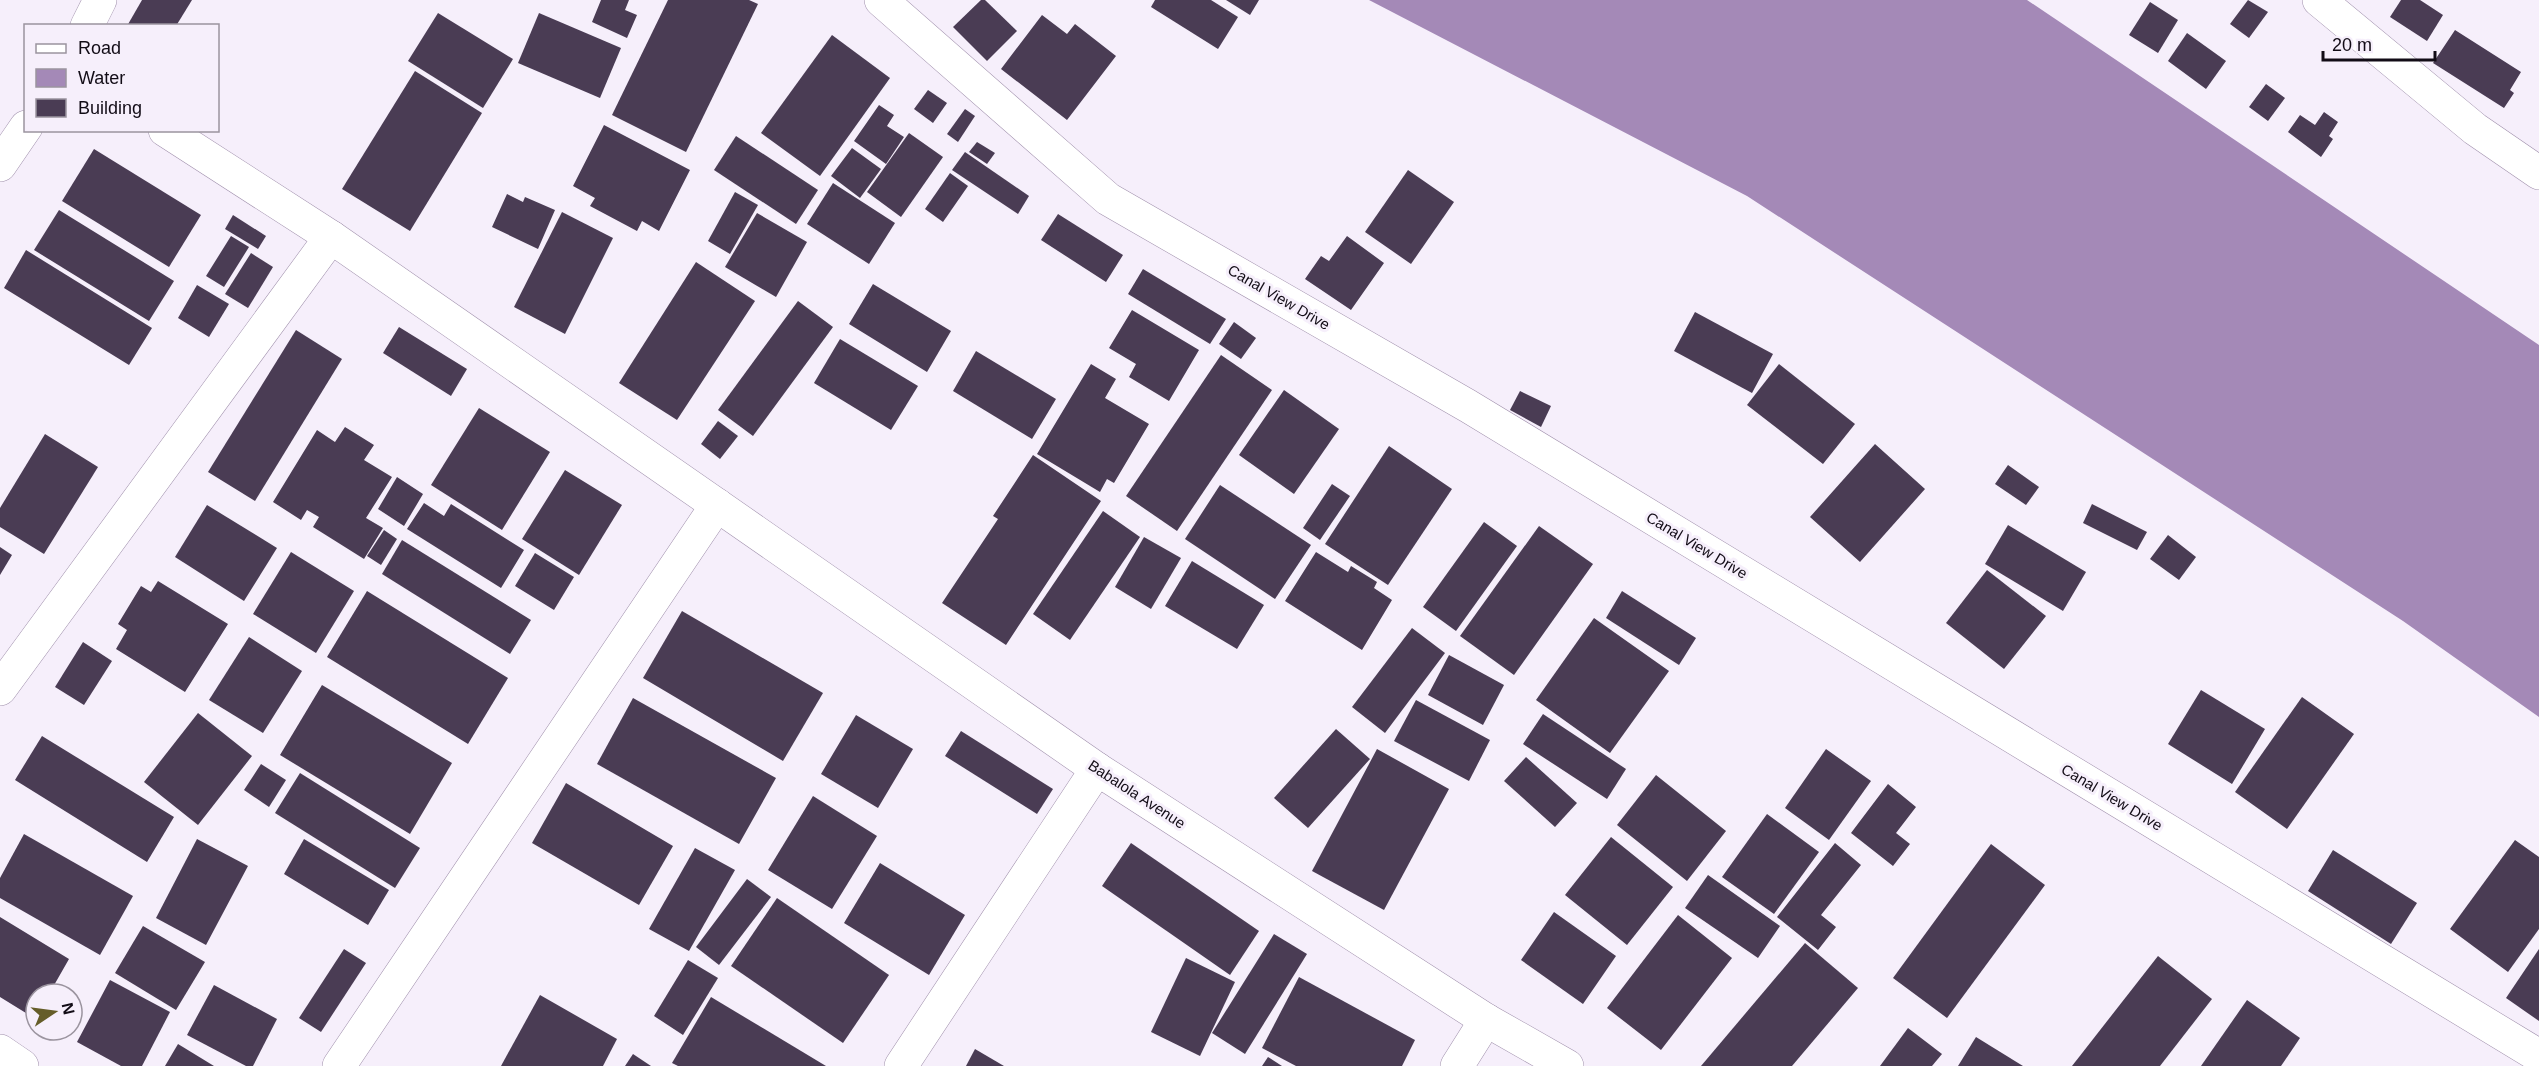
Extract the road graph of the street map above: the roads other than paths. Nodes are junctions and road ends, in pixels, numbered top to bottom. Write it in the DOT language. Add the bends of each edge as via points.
graph roads {
  1 [pos="100,0"];
  2 [pos="881,0"];
  3 [pos="2319,0"];
  4 [pos="88,24"];
  5 [pos="24,130"];
  6 [pos="168,132"];
  7 [pos="0,165"];
  8 [pos="2539,173"];
  9 [pos="331,237"];
  10 [pos="717,505"];
  11 [pos="0,689"];
  12 [pos="1097,769"];
  13 [pos="1486,1020"];
  14 [pos="0,1051"];
  15 [pos="2539,1056"];
  16 [pos="22,1066"];
  17 [pos="339,1066"];
  18 [pos="901,1066"];
  19 [pos="1457,1066"];
  20 [pos="1567,1066"];
  1 -- 4 [label="street"];
  2 -- 15 [label="street, Canal View Drive" via="1108,199 1468,406"];
  3 -- 8 [label="street" via="2475,129"];
  5 -- 7 [label="street"];
  6 -- 9 [label="street, Babalola Avenue"];
  9 -- 10 [label="street, Babalola Avenue"];
  9 -- 11 [label="street"];
  10 -- 12 [label="street, Babalola Avenue"];
  10 -- 17 [label="street"];
  12 -- 13 [label="street, Babalola Avenue"];
  12 -- 18 [label="street"];
  13 -- 19 [label="street"];
  13 -- 20 [label="street, Babalola Avenue"];
  14 -- 16 [label="street"];
}
